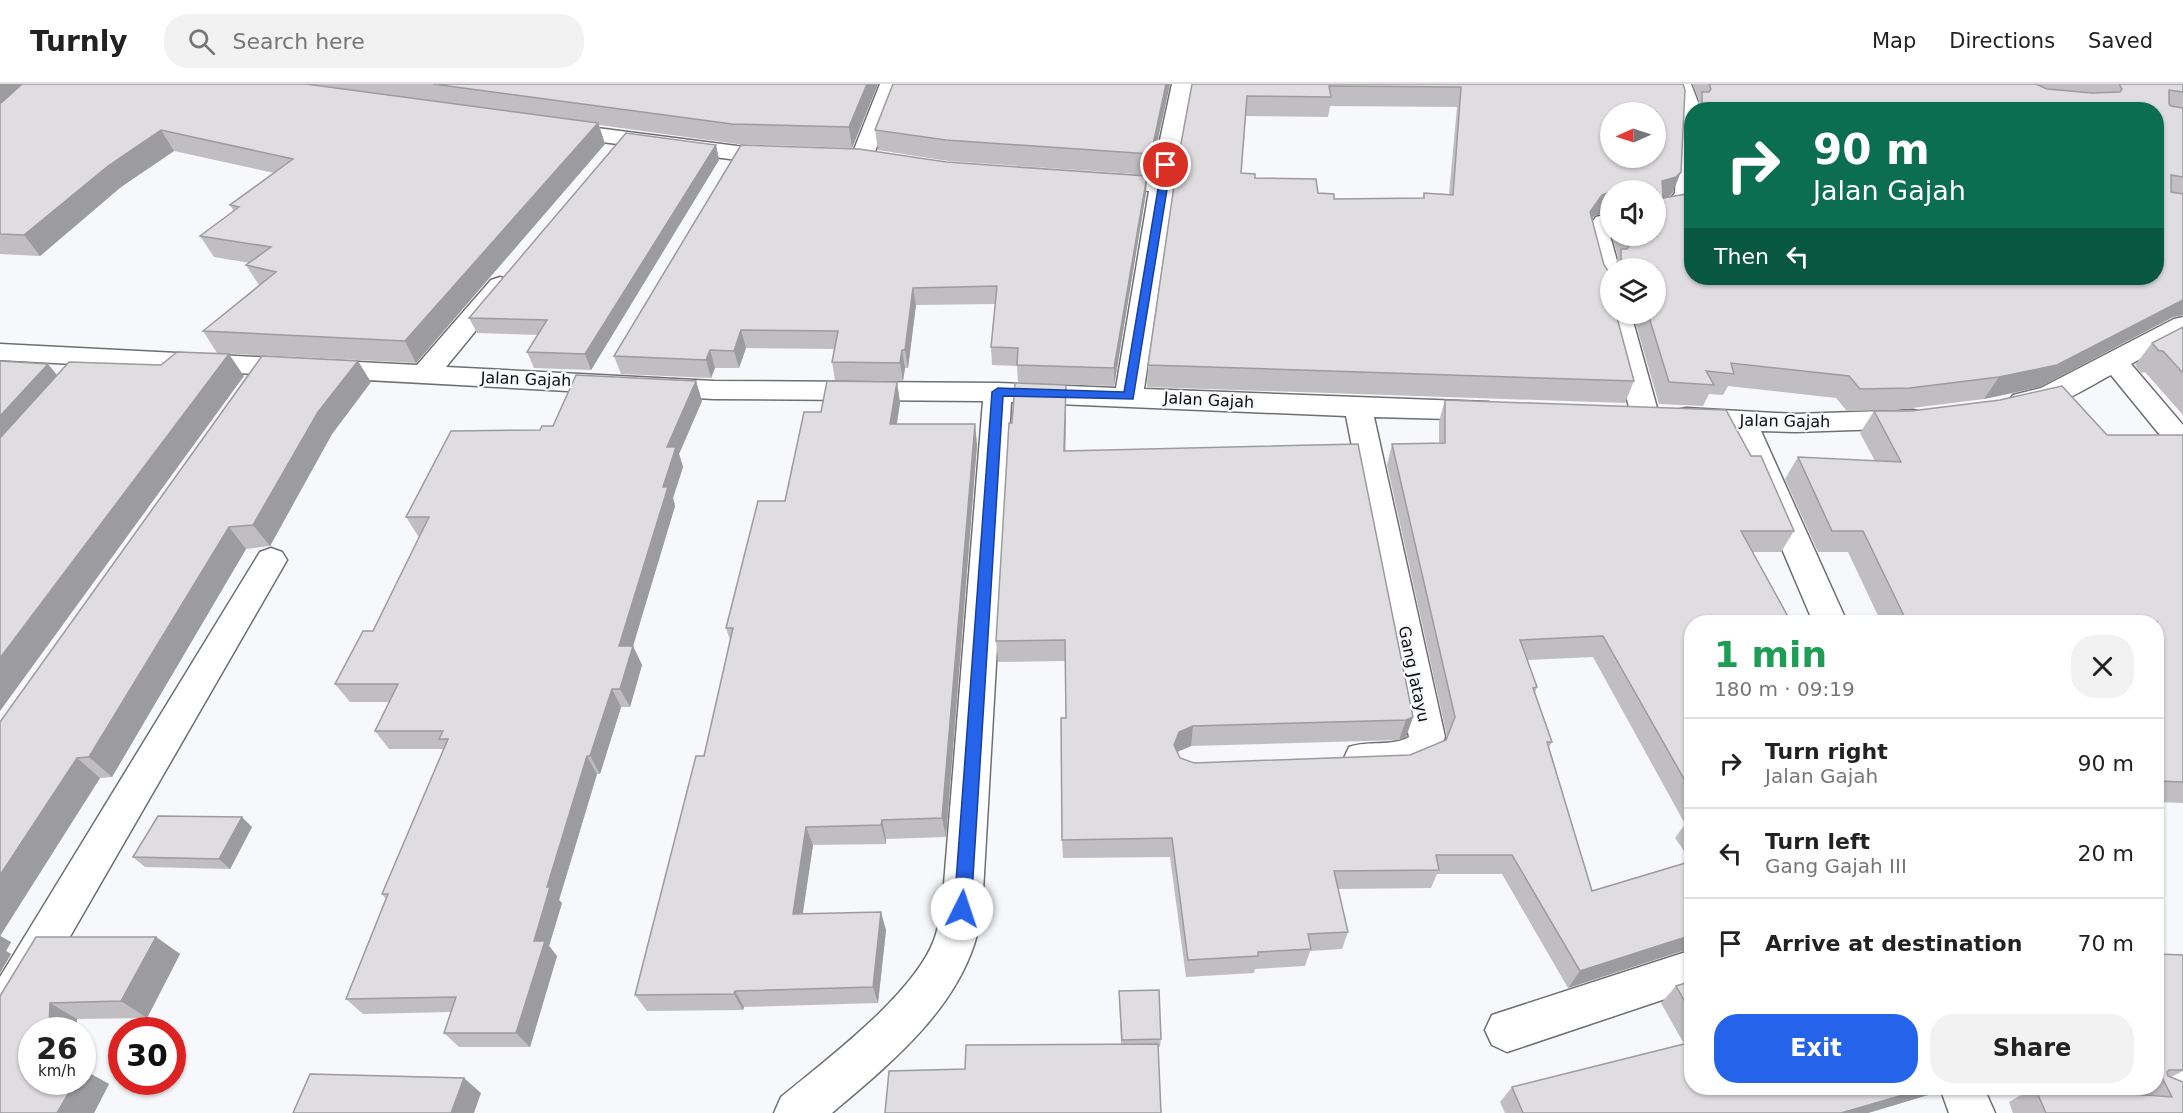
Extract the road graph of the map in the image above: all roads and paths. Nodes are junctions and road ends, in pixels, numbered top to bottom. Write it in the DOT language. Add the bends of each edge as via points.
graph roads {
  1 [pos="890,84"];
  2 [pos="1182,84"];
  3 [pos="1681,84"];
  4 [pos="1688,102"];
  5 [pos="541,128"];
  6 [pos="805,155"];
  7 [pos="840,156"];
  8 [pos="1080,180"];
  9 [pos="1162,186"];
  10 [pos="1684,198"];
  11 [pos="1666,208"];
  12 [pos="1600,227"];
  13 [pos="1600,243"];
  14 [pos="517,265"];
  15 [pos="1620,324"];
  16 [pos="2183,325"];
  17 [pos="0,352"];
  18 [pos="92,357"];
  19 [pos="2115,362"];
  20 [pos="268,366"];
  21 [pos="426,373"];
  22 [pos="69,382"];
  23 [pos="998,392"];
  24 [pos="247,395"];
  25 [pos="1129,396"];
  26 [pos="1358,407"];
  27 [pos="1995,407"];
  28 [pos="1513,411"];
  29 [pos="1940,415"];
  30 [pos="1742,420"];
  31 [pos="2183,444"];
  32 [pos="271,560"];
  33 [pos="1827,615"];
  34 [pos="1333,759"];
  35 [pos="1684,973"];
  36 [pos="0,1017"];
  37 [pos="1507,1030"];
  38 [pos="2164,1075"];
  39 [pos="2183,1077"];
  40 [pos="1965,1095"];
  41 [pos="797,1113"];
  42 [pos="1972,1113"];
  1 -- 7 [label="street" via="873,159"];
  2 -- 9 [label="street"];
  3 -- 4 [label="street"];
  5 -- 6 [label="street" via="615,148 731,163"];
  8 -- 9 [label="street"];
  9 -- 25 [label="street"];
  10 -- 11 [label="street" via="1677,206"];
  12 -- 13 [label="street"];
  14 -- 21 [label="street"];
  15 -- 30 [label="street, Jalan Gajah" via="1633,414"];
  16 -- 19 [label="street"];
  17 -- 18 [label="street, Jalan Gajah"];
  18 -- 20 [label="street, Jalan Gajah"];
  18 -- 22 [label="street"];
  19 -- 27 [label="street" via="2049,396"];
  19 -- 31 [label="street"];
  20 -- 21 [label="street, Jalan Gajah"];
  20 -- 24 [label="street"];
  21 -- 23 [label="street, Jalan Gajah" via="485,378 605,372 725,390"];
  23 -- 25 [label="street, Jalan Gajah"];
  23 -- 41 [label="street" via="962,909 952,949 916,1005"];
  25 -- 26 [label="street, Jalan Gajah"];
  26 -- 28 [label="street, Jalan Gajah"];
  26 -- 34 [label="street, Gang Jatayu" via="1427,737 1423,748 1403,757"];
  29 -- 30 [label="street, Jalan Gajah" via="1896,421"];
  30 -- 33 [label="street"];
  32 -- 36 [label="street"];
  35 -- 37 [label="street"];
  38 -- 39 [label="street"];
  40 -- 42 [label="street"];
}
